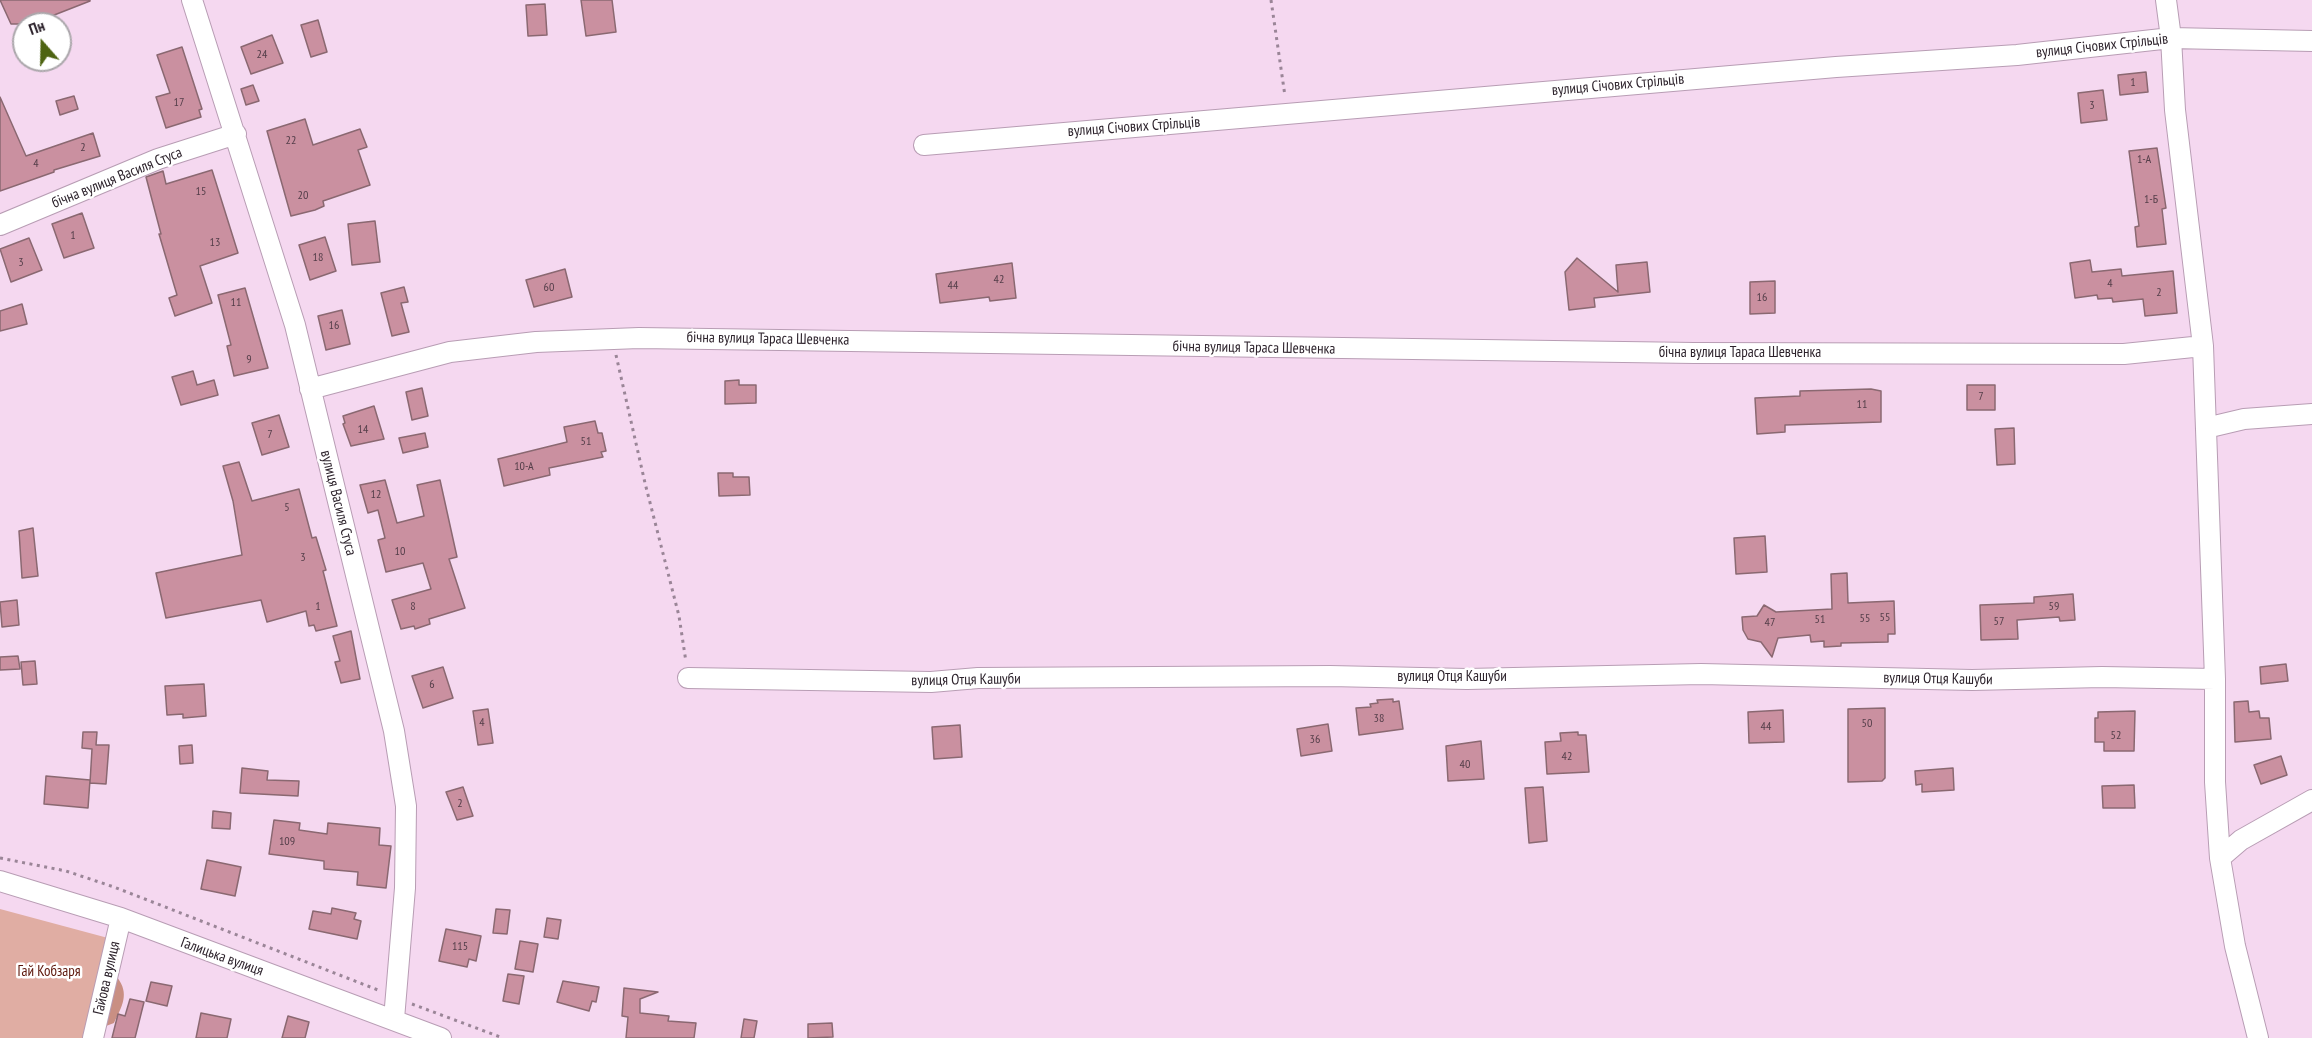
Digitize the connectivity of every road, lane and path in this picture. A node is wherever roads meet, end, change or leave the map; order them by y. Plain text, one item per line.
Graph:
1 (192, 0) edge
2 (1271, 0) edge
3 (2166, 0) edge
4 (2171, 38) junction
5 (2312, 41) edge
6 (1287, 116) junction
7 (236, 134) junction
8 (924, 145) dead end
9 (0, 225) edge
10 (614, 339) junction
11 (2203, 346) junction
12 (310, 389) junction
13 (2312, 414) edge
14 (2206, 428) junction
15 (688, 678) joint
16 (2215, 680) junction
17 (2312, 800) edge
18 (0, 858) edge
19 (2220, 858) junction
20 (0, 881) edge
21 (121, 918) junction
22 (395, 997) junction
23 (394, 1019) junction
24 (93, 1038) edge
25 (441, 1038) edge
26 (503, 1038) edge
27 (2258, 1038) edge

1 - 7 street, вулиця Василя Стуса
2 - 6 path
3 - 4 street
4 - 5 street, вулиця Січових Стрільців
4 - 6 street, вулиця Січових Стрільців
4 - 11 street
6 - 8 street, вулиця Січових Стрільців
7 - 9 street, бічна вулиця Василя Стуса
7 - 12 street, вулиця Василя Стуса
10 - 11 street, бічна вулиця Тараса Шевченка
10 - 12 street, бічна вулиця Тараса Шевченка
10 - 15 path
11 - 14 street
12 - 22 street, вулиця Василя Стуса
13 - 14 street
14 - 16 street
15 - 16 street, вулиця Отця Кашуби
16 - 19 street
17 - 19 street
18 - 22 path
19 - 27 street
20 - 21 street, Галицька вулиця
21 - 23 street, Галицька вулиця
21 - 24 street, Гайова вулиця
22 - 23 street, вулиця Василя Стуса
22 - 26 path
23 - 25 street, Галицька вулиця

